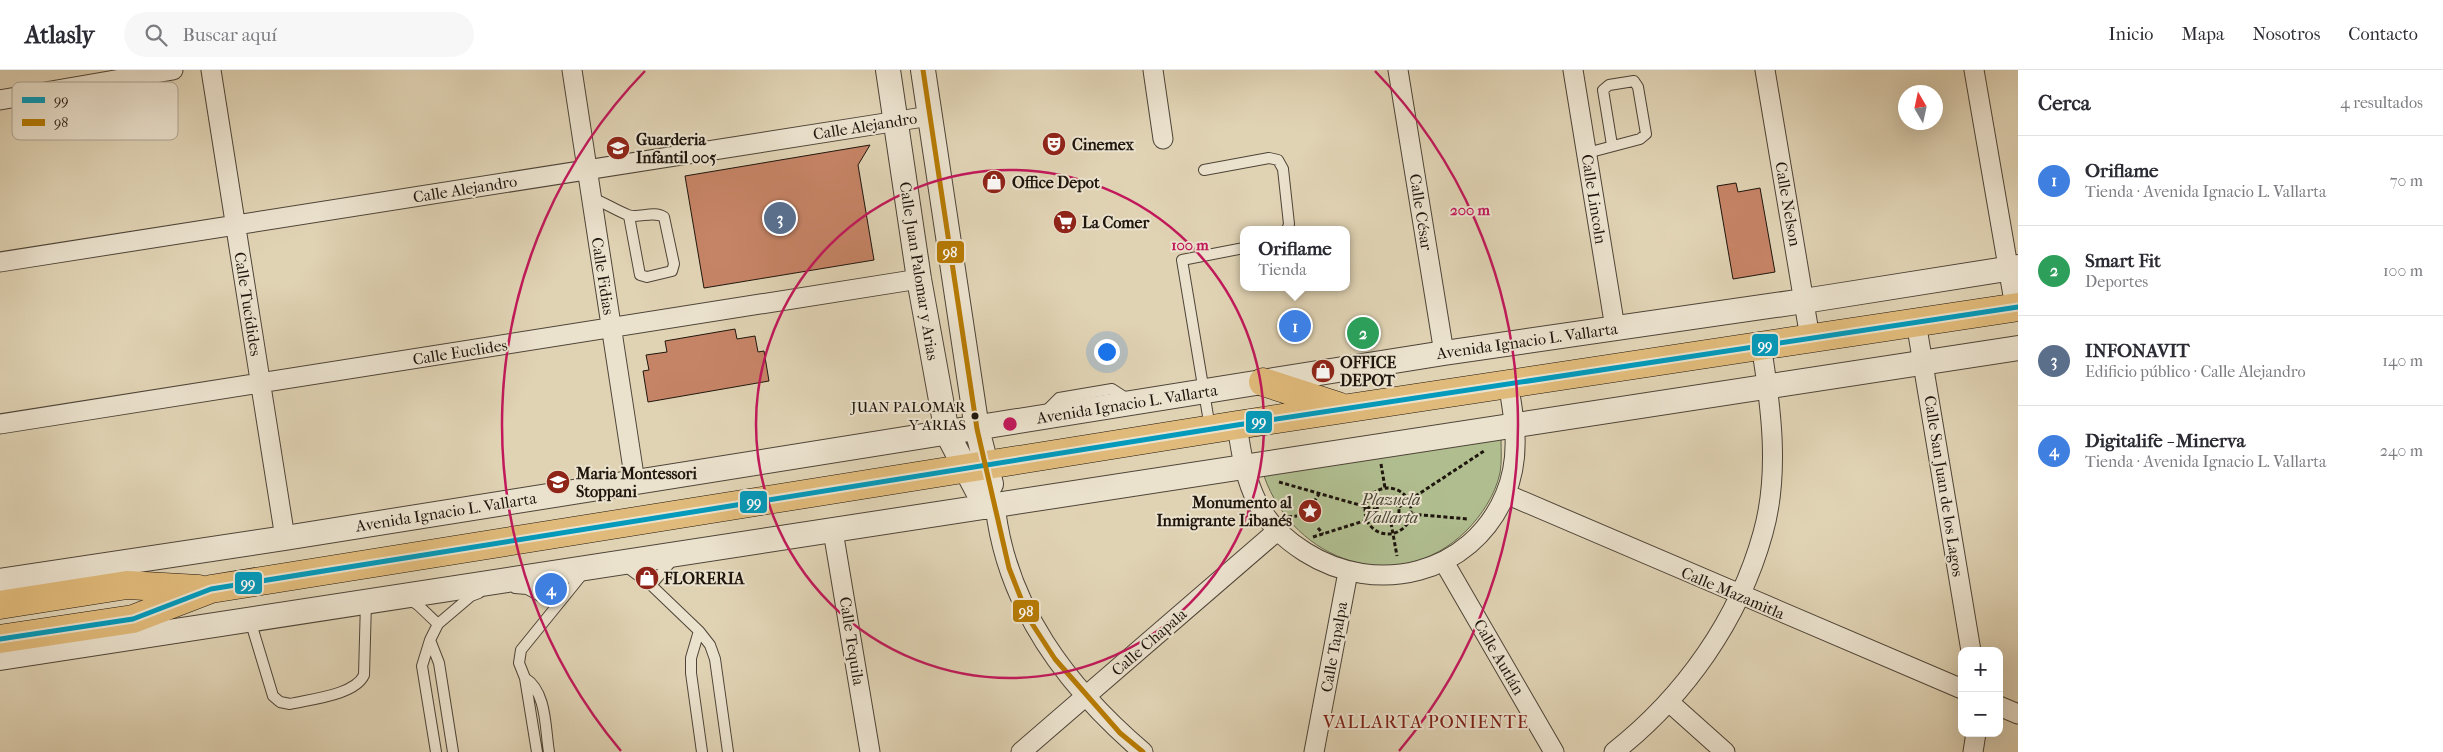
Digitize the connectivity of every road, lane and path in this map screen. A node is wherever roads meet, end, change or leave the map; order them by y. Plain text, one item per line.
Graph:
1 (173, 70) edge
2 (211, 70) edge
3 (572, 70) edge
4 (888, 70) edge
5 (923, 70) edge
6 (1153, 70) edge
7 (1398, 70) edge
8 (1573, 70) edge
9 (1765, 70) edge
10 (1974, 70) edge
11 (104, 82) edge
12 (930, 116) junction
13 (895, 122) junction
14 (1164, 139) dead end
15 (1612, 145) junction
16 (1587, 154) junction
17 (587, 170) junction
18 (1204, 170) dead end
19 (591, 198) junction
20 (629, 216) junction
21 (236, 225) junction
22 (1288, 226) edge
23 (1240, 249) edge
24 (0, 262) edge
25 (2013, 267) edge
26 (919, 279) junction
27 (1804, 301) junction
28 (2016, 307) edge
29 (1916, 322) junction
30 (612, 328) junction
31 (1615, 328) junction
32 (1810, 338) junction
33 (1761, 345) junction
34 (2018, 348) edge
35 (1444, 353) junction
36 (1923, 362) junction
37 (1263, 382) junction
38 (260, 383) junction
39 (1508, 383) junction
40 (1768, 386) junction
41 (1204, 392) junction
42 (1344, 408) junction
43 (0, 424) edge
44 (1516, 425) junction
45 (1224, 427) junction
46 (977, 429) junction
47 (947, 433) junction
48 (1488, 448) dead end
49 (1380, 457) dead end
50 (975, 466) junction
51 (1244, 467) junction
52 (1275, 481) dead end
53 (635, 482) junction
54 (1386, 488) junction
55 (1319, 494) junction
56 (1506, 494) junction
57 (1409, 501) junction
58 (1314, 502) dead end
59 (1366, 507) junction
60 (1399, 507) junction
61 (1377, 510) junction
62 (993, 513) junction
63 (1411, 514) junction
64 (1470, 519) dead end
65 (1367, 520) junction
66 (1391, 522) junction
67 (1318, 528) dead end
68 (833, 530) junction
69 (1277, 532) junction
70 (1323, 534) junction
71 (1393, 534) junction
72 (285, 538) junction
73 (1308, 539) dead end
74 (677, 554) junction
75 (1397, 560) dead end
76 (1444, 562) junction
77 (621, 563) junction
78 (587, 568) junction
79 (1348, 572) junction
80 (0, 581) edge
81 (651, 585) junction
82 (211, 589) junction
83 (1738, 595) junction
84 (404, 597) junction
85 (366, 602) junction
86 (0, 605) edge
87 (557, 605) junction
88 (250, 620) junction
89 (438, 624) junction
90 (699, 631) junction
91 (0, 639) edge
92 (430, 640) junction
93 (1970, 647) edge
94 (0, 658) edge
95 (525, 678) junction
96 (1958, 687) edge
97 (1086, 697) junction
98 (1669, 702) junction
99 (2003, 708) edge
100 (2018, 714) edge
101 (1975, 737) edge
102 (436, 752) edge
103 (453, 752) edge
104 (537, 752) edge
105 (549, 752) edge
106 (702, 752) edge
107 (728, 752) edge
108 (870, 752) edge
109 (1022, 752) edge
110 (1143, 752) edge
111 (1314, 752) edge
112 (1554, 752) edge
113 (1614, 752) edge
114 (1725, 752) edge
115 (1973, 752) edge

1 - 11 street
2 - 21 street, Calle Tucídides
3 - 17 street, Calle Fidias
4 - 13 street, Calle Juan Palomar y Arias
5 - 12 street, Calle Juan Palomar y Arias
6 - 14 street
7 - 35 street, Calle César
8 - 16 street, Calle Lincoln
9 - 27 street, Calle Nelson
10 - 25 street
12 - 13 street, Calle Alejandro
12 - 46 street, Calle Juan Palomar y Arias
13 - 17 street, Calle Alejandro
13 - 26 street, Calle Juan Palomar y Arias
15 - 15 lane
15 - 16 lane
16 - 31 street, Calle Lincoln
17 - 19 street, Calle Fidias
17 - 21 street, Calle Alejandro
18 - 22 lane
19 - 20 lane
19 - 30 street, Calle Fidias
20 - 20 lane
21 - 24 street, Calle Alejandro
21 - 38 street, Calle Tucídides
23 - 41 lane
25 - 27 street, Avenida Ignacio L. Vallarta
25 - 28 street
26 - 30 street, Calle Euclides
26 - 47 street, Calle Juan Palomar y Arias
27 - 31 street, Avenida Ignacio L. Vallarta
27 - 32 street, Calle Nelson
28 - 29 main road
29 - 32 main road
29 - 36 street, Calle San Juan de los Lagos
30 - 38 street, Calle Euclides
30 - 53 street, Calle Fidias
31 - 35 street, Avenida Ignacio L. Vallarta
32 - 33 main road
33 - 39 main road
33 - 40 street
34 - 36 street
35 - 37 street, Avenida Ignacio L. Vallarta
36 - 40 street
36 - 93 street, Calle San Juan de los Lagos
37 - 41 street, Avenida Ignacio L. Vallarta
37 - 42 main road
38 - 43 street, Calle Euclides
38 - 72 street, Calle Tucídides
39 - 42 main road
39 - 44 street
40 - 44 street
40 - 83 street
41 - 45 lane
41 - 46 street, Avenida Ignacio L. Vallarta
42 - 45 main road
44 - 51 street
44 - 56 street
45 - 50 main road
45 - 51 street
46 - 47 street, Avenida Ignacio L. Vallarta
46 - 50 street, Calle Juan Palomar y Arias
47 - 50 street, Calle Juan Palomar y Arias
47 - 53 street, Avenida Ignacio L. Vallarta
48 - 57 path
49 - 54 path
50 - 62 street
50 - 82 main road
51 - 62 street
51 - 69 street
52 - 55 path
53 - 72 street, Avenida Ignacio L. Vallarta
54 - 57 path
54 - 59 path
55 - 58 path
55 - 59 path
56 - 76 street
56 - 83 street, Calle Mazamitla
57 - 60 path
57 - 63 path
59 - 61 path
59 - 65 path
60 - 61 path
60 - 66 path
61 - 66 path
62 - 68 street
62 - 97 street
63 - 64 path
63 - 71 path
65 - 70 path
65 - 71 path
66 - 71 path
67 - 70 path
68 - 74 street
68 - 108 street, Calle Tequila
69 - 79 street
69 - 97 street, Calle Chapala
70 - 73 path
71 - 75 path
72 - 80 street, Avenida Ignacio L. Vallarta
74 - 77 street
74 - 81 lane
76 - 79 street
76 - 112 street, Calle Autlán
77 - 78 street
77 - 81 lane
78 - 84 street
78 - 87 lane
79 - 111 street, Calle Tapalpa
81 - 90 lane
82 - 86 main road
82 - 91 main road
83 - 96 street, Calle Mazamitla
83 - 98 street
84 - 85 street
84 - 89 lane
85 - 88 street
85 - 88 lane
87 - 89 lane
87 - 95 lane
88 - 94 street
89 - 92 lane
90 - 106 lane
90 - 107 lane
92 - 102 lane
92 - 103 lane
95 - 104 lane
95 - 105 lane
97 - 109 street, Calle Chapala
97 - 110 street
98 - 113 street
98 - 114 street
99 - 100 street
101 - 115 street

